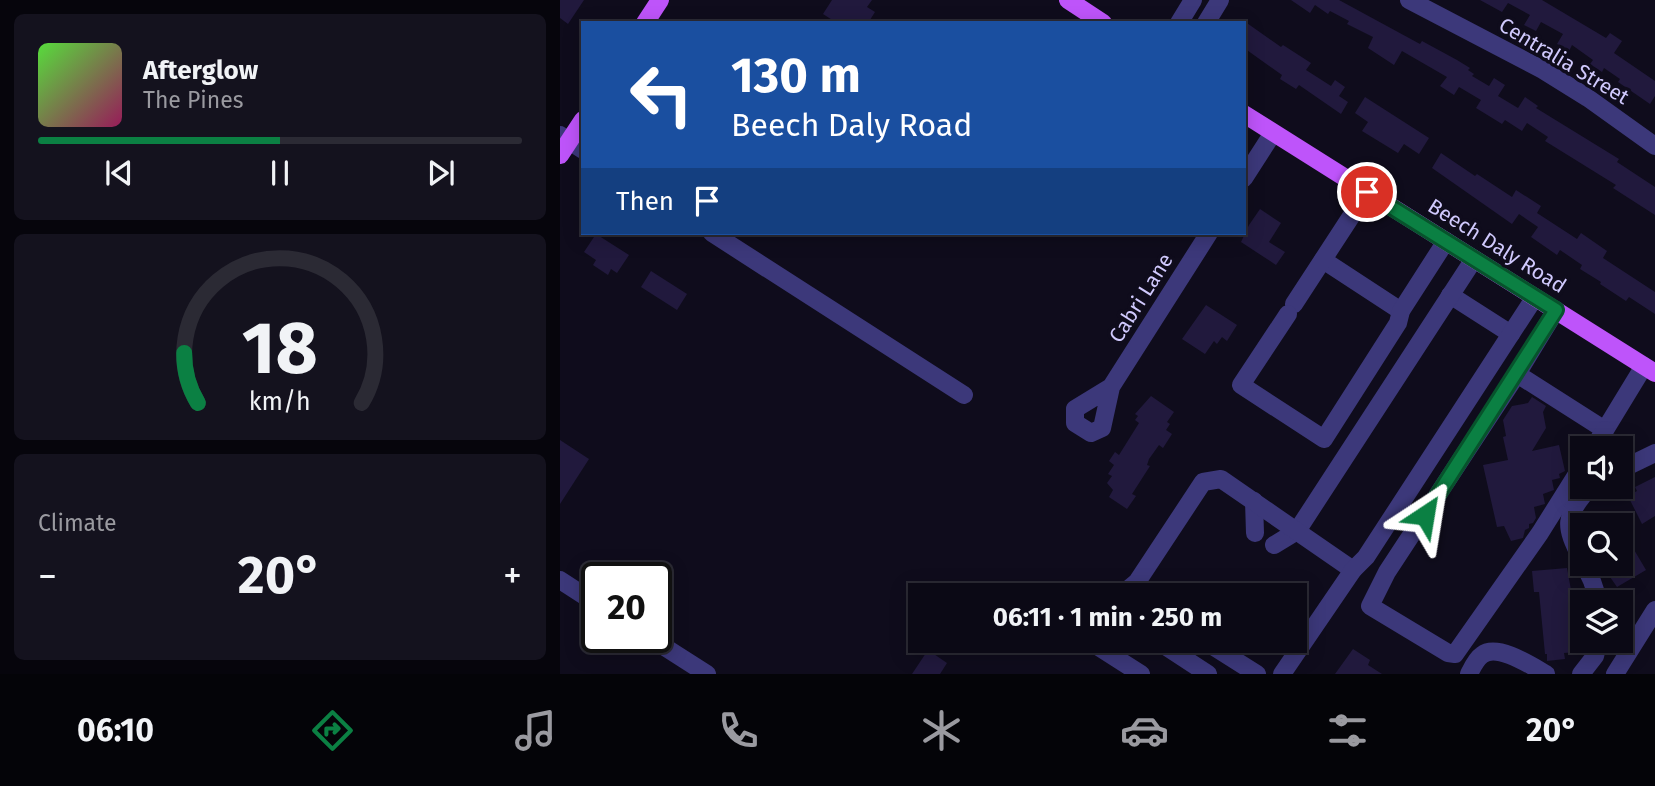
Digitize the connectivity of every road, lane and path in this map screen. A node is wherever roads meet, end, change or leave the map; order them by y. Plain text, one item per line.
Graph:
1 (660, 0) edge
2 (1068, 0) edge
3 (1193, 0) edge
4 (1220, 0) edge
5 (1409, 0) edge
6 (646, 21) edge
7 (1100, 21) edge
8 (1180, 21) edge
9 (1207, 21) edge
10 (1246, 115) edge
11 (581, 123) edge
12 (1273, 133) junction
13 (568, 145) edge
14 (1655, 146) edge
15 (1246, 175) edge
16 (1367, 192) junction
17 (715, 235) edge
18 (1208, 235) edge
19 (1446, 241) junction
20 (1474, 259) junction
21 (1323, 260) junction
22 (1450, 295) junction
23 (1535, 297) junction
24 (1556, 310) junction
25 (1401, 311) junction
26 (1511, 334) junction
27 (1650, 369) edge
28 (1517, 373) junction
29 (1111, 387) dead end
30 (964, 395) dead end
31 (1605, 430) junction
32 (1601, 436) edge
33 (1655, 453) edge
34 (1633, 464) edge
35 (1570, 485) edge
36 (1254, 502) junction
37 (1297, 531) junction
38 (1255, 533) dead end
39 (1274, 545) dead end
40 (1353, 570) junction
41 (560, 580) edge
42 (1136, 583) edge
43 (581, 594) edge
44 (1655, 610) edge
45 (672, 652) edge
46 (1108, 653) edge
47 (1176, 653) edge
48 (1224, 653) edge
49 (1596, 653) edge
50 (707, 674) edge
51 (1141, 674) edge
52 (1208, 674) edge
53 (1257, 674) edge
54 (1282, 674) edge
55 (1469, 674) edge
56 (1546, 674) edge
57 (1581, 674) edge
58 (1615, 674) edge

1 - 6 main road
2 - 7 main road
3 - 8 street
4 - 9 street
5 - 14 street, Centralia Street
10 - 12 main road, Beech Daly Road
11 - 13 main road
12 - 15 street
12 - 16 main road, Beech Daly Road
16 - 19 main road, Beech Daly Road
16 - 21 street
17 - 30 street
18 - 29 street, Cabri Lane
19 - 20 main road, Beech Daly Road
19 - 25 street
20 - 22 street
20 - 23 main road, Beech Daly Road
21 - 25 street
21 - 25 street
22 - 26 street
22 - 37 street
23 - 24 main road, Beech Daly Road
23 - 26 street
24 - 27 main road, Beech Daly Road
24 - 28 street
26 - 40 street
27 - 31 street
28 - 31 street
28 - 35 street
31 - 32 street
33 - 34 street
36 - 37 street
36 - 38 street
36 - 42 street
37 - 39 street
37 - 40 street
40 - 54 street
41 - 43 street
44 - 58 street
45 - 50 street
46 - 51 street
47 - 52 street
48 - 53 street
49 - 57 street
55 - 56 street

